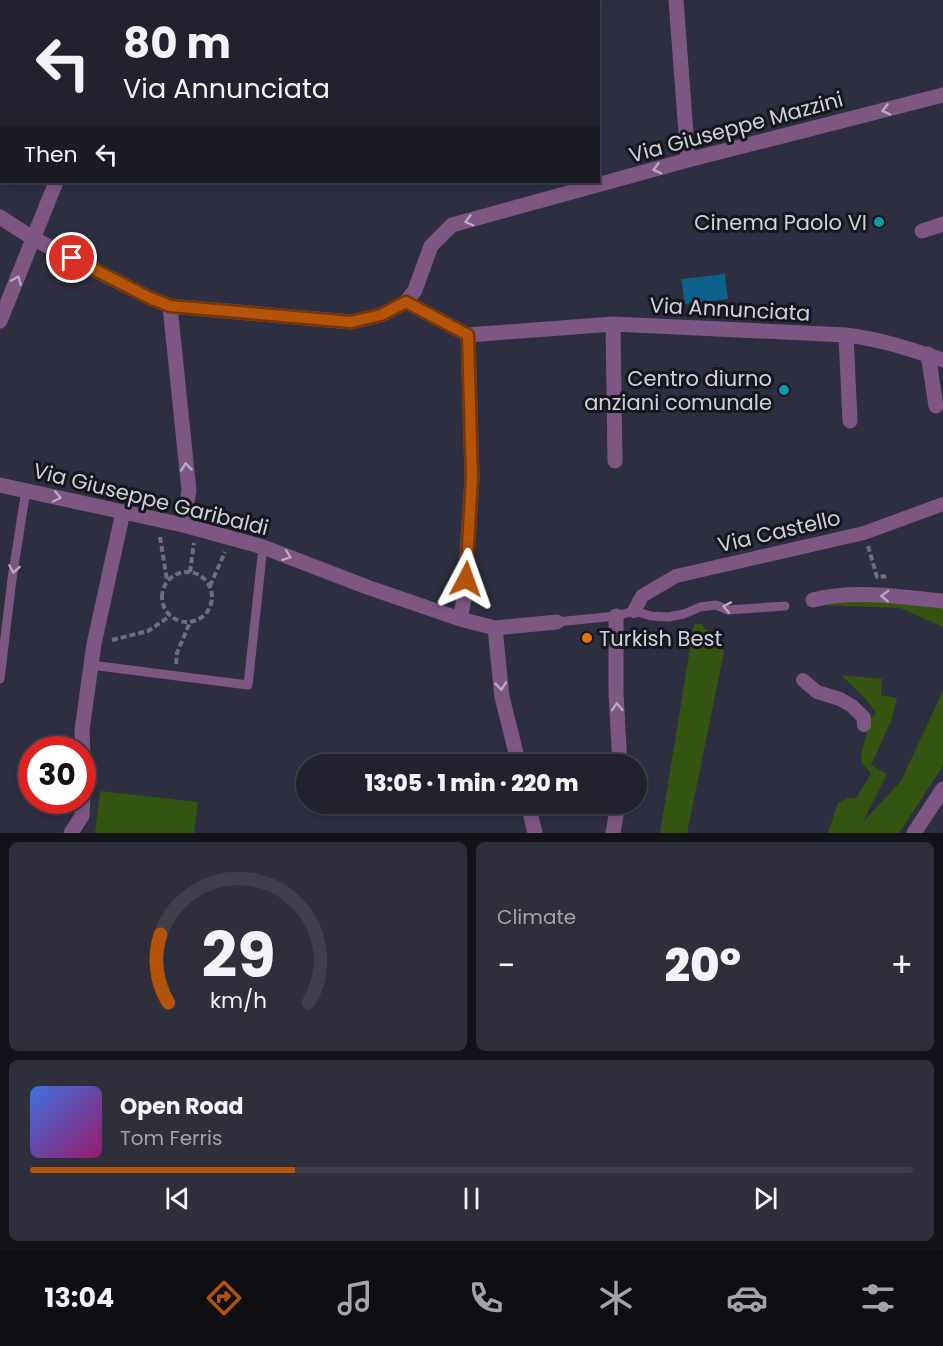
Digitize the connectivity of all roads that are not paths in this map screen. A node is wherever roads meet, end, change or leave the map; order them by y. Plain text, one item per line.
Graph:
1 (676, 0) edge
2 (943, 95) edge
3 (688, 160) junction
4 (56, 183) edge
5 (0, 218) edge
6 (943, 224) edge
7 (922, 231) dead end
8 (34, 239) junction
9 (406, 302) junction
10 (170, 306) junction
11 (0, 321) edge
12 (613, 324) junction
13 (468, 335) junction
14 (846, 335) junction
15 (936, 357) edge
16 (936, 406) dead end
17 (850, 421) dead end
18 (615, 460) dead end
19 (0, 485) edge
20 (26, 490) junction
21 (942, 506) edge
22 (123, 512) junction
23 (189, 527) junction
24 (263, 547) junction
25 (813, 600) dead end
26 (943, 602) edge
27 (785, 606) dead end
28 (634, 610) junction
29 (616, 616) junction
30 (460, 619) junction
31 (557, 622) joint
32 (495, 628) junction
33 (91, 665) junction
34 (0, 679) edge
35 (803, 680) dead end
36 (864, 725) dead end
37 (516, 754) edge
38 (619, 754) edge
39 (943, 789) edge
40 (530, 814) edge
41 (616, 814) edge
42 (71, 833) edge
43 (535, 833) edge
44 (613, 833) edge
45 (914, 833) edge

1 - 3 street
2 -> 3 street, Via Giuseppe Mazzini
3 -> 9 street, Via Giuseppe Mazzini
4 - 8 street
5 - 8 street
6 - 7 street
8 - 10 street
11 -> 8 street
9 - 10 street
9 - 13 street
23 -> 10 street
12 - 13 street, Via Annunciata
12 - 14 street, Via Annunciata
12 - 18 street
13 - 30 street
14 - 15 street, Via Annunciata
14 - 17 street
15 - 16 street
19 - 20 street, Via Giuseppe Garibaldi
20 -> 22 street, Via Giuseppe Garibaldi
20 -> 34 lane
21 - 28 street, Via Castello
22 - 23 street, Via Giuseppe Garibaldi
22 - 33 street
23 - 24 street, Via Giuseppe Garibaldi
24 -> 30 street, Via Giuseppe Garibaldi
24 - 33 lane
26 -> 25 street
27 -> 28 lane
28 - 29 lane
29 - 31 lane
38 -> 29 street
30 - 32 street, Via Giuseppe Garibaldi
31 - 32 street
32 -> 37 street
33 - 42 street
35 - 36 street
39 - 45 street
40 - 43 street
41 - 44 street

